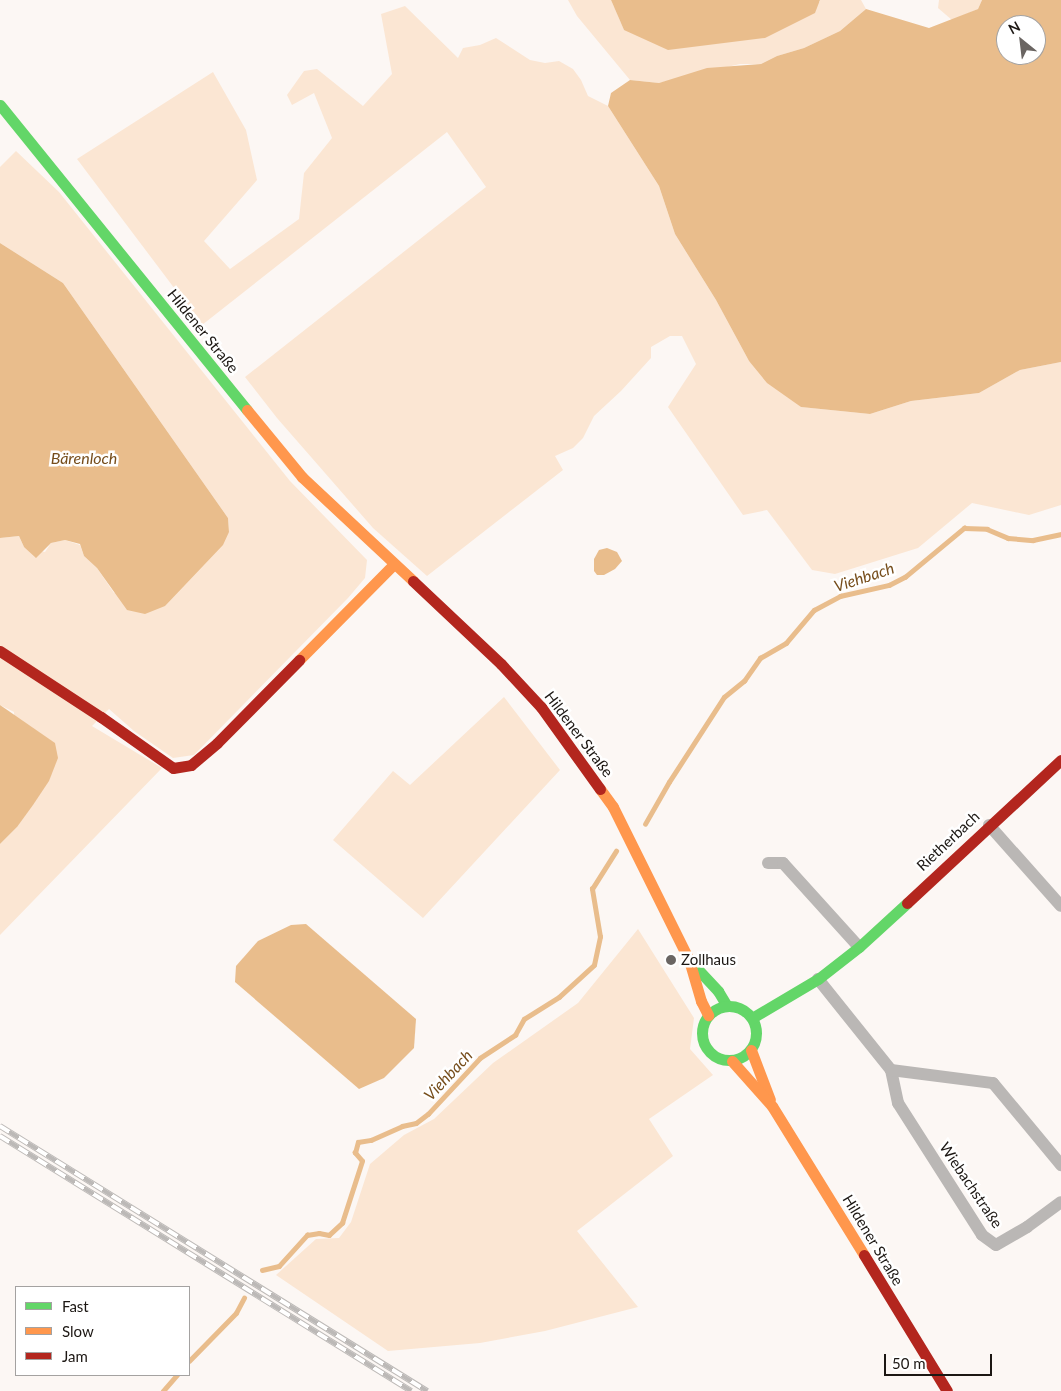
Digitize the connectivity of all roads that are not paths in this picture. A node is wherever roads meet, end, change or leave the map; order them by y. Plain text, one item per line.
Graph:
1 (0, 105) edge
2 (393, 565) junction
3 (0, 651) edge
4 (1061, 760) edge
5 (989, 825) junction
6 (768, 863) dead end
7 (1061, 906) edge
8 (859, 947) junction
9 (689, 960) junction
10 (818, 979) junction
11 (727, 1006) junction
12 (708, 1015) junction
13 (752, 1018) junction
14 (751, 1050) junction
15 (732, 1061) junction
16 (890, 1070) junction
17 (772, 1106) junction
18 (1061, 1165) edge
19 (1061, 1202) edge
20 (947, 1391) edge

1 - 2 main road, Hildener Straße
2 - 3 main road
2 - 9 main road, Hildener Straße
4 - 5 main road, Rietherbach
5 - 7 street
5 - 8 main road, Rietherbach
6 - 8 street
8 - 10 main road, Rietherbach
9 - 11 main road, Hildener Straße
9 - 12 main road, Hildener Straße
10 - 13 main road, Rietherbach
10 - 16 street, Wiebachstraße
11 - 12 main road
11 - 13 main road
12 - 15 main road
13 - 14 main road
14 - 15 main road
14 - 17 main road, Hildener Straße
15 - 17 main road, Hildener Straße
16 - 18 street
16 - 19 street, Wiebachstraße
17 - 20 main road, Hildener Straße

